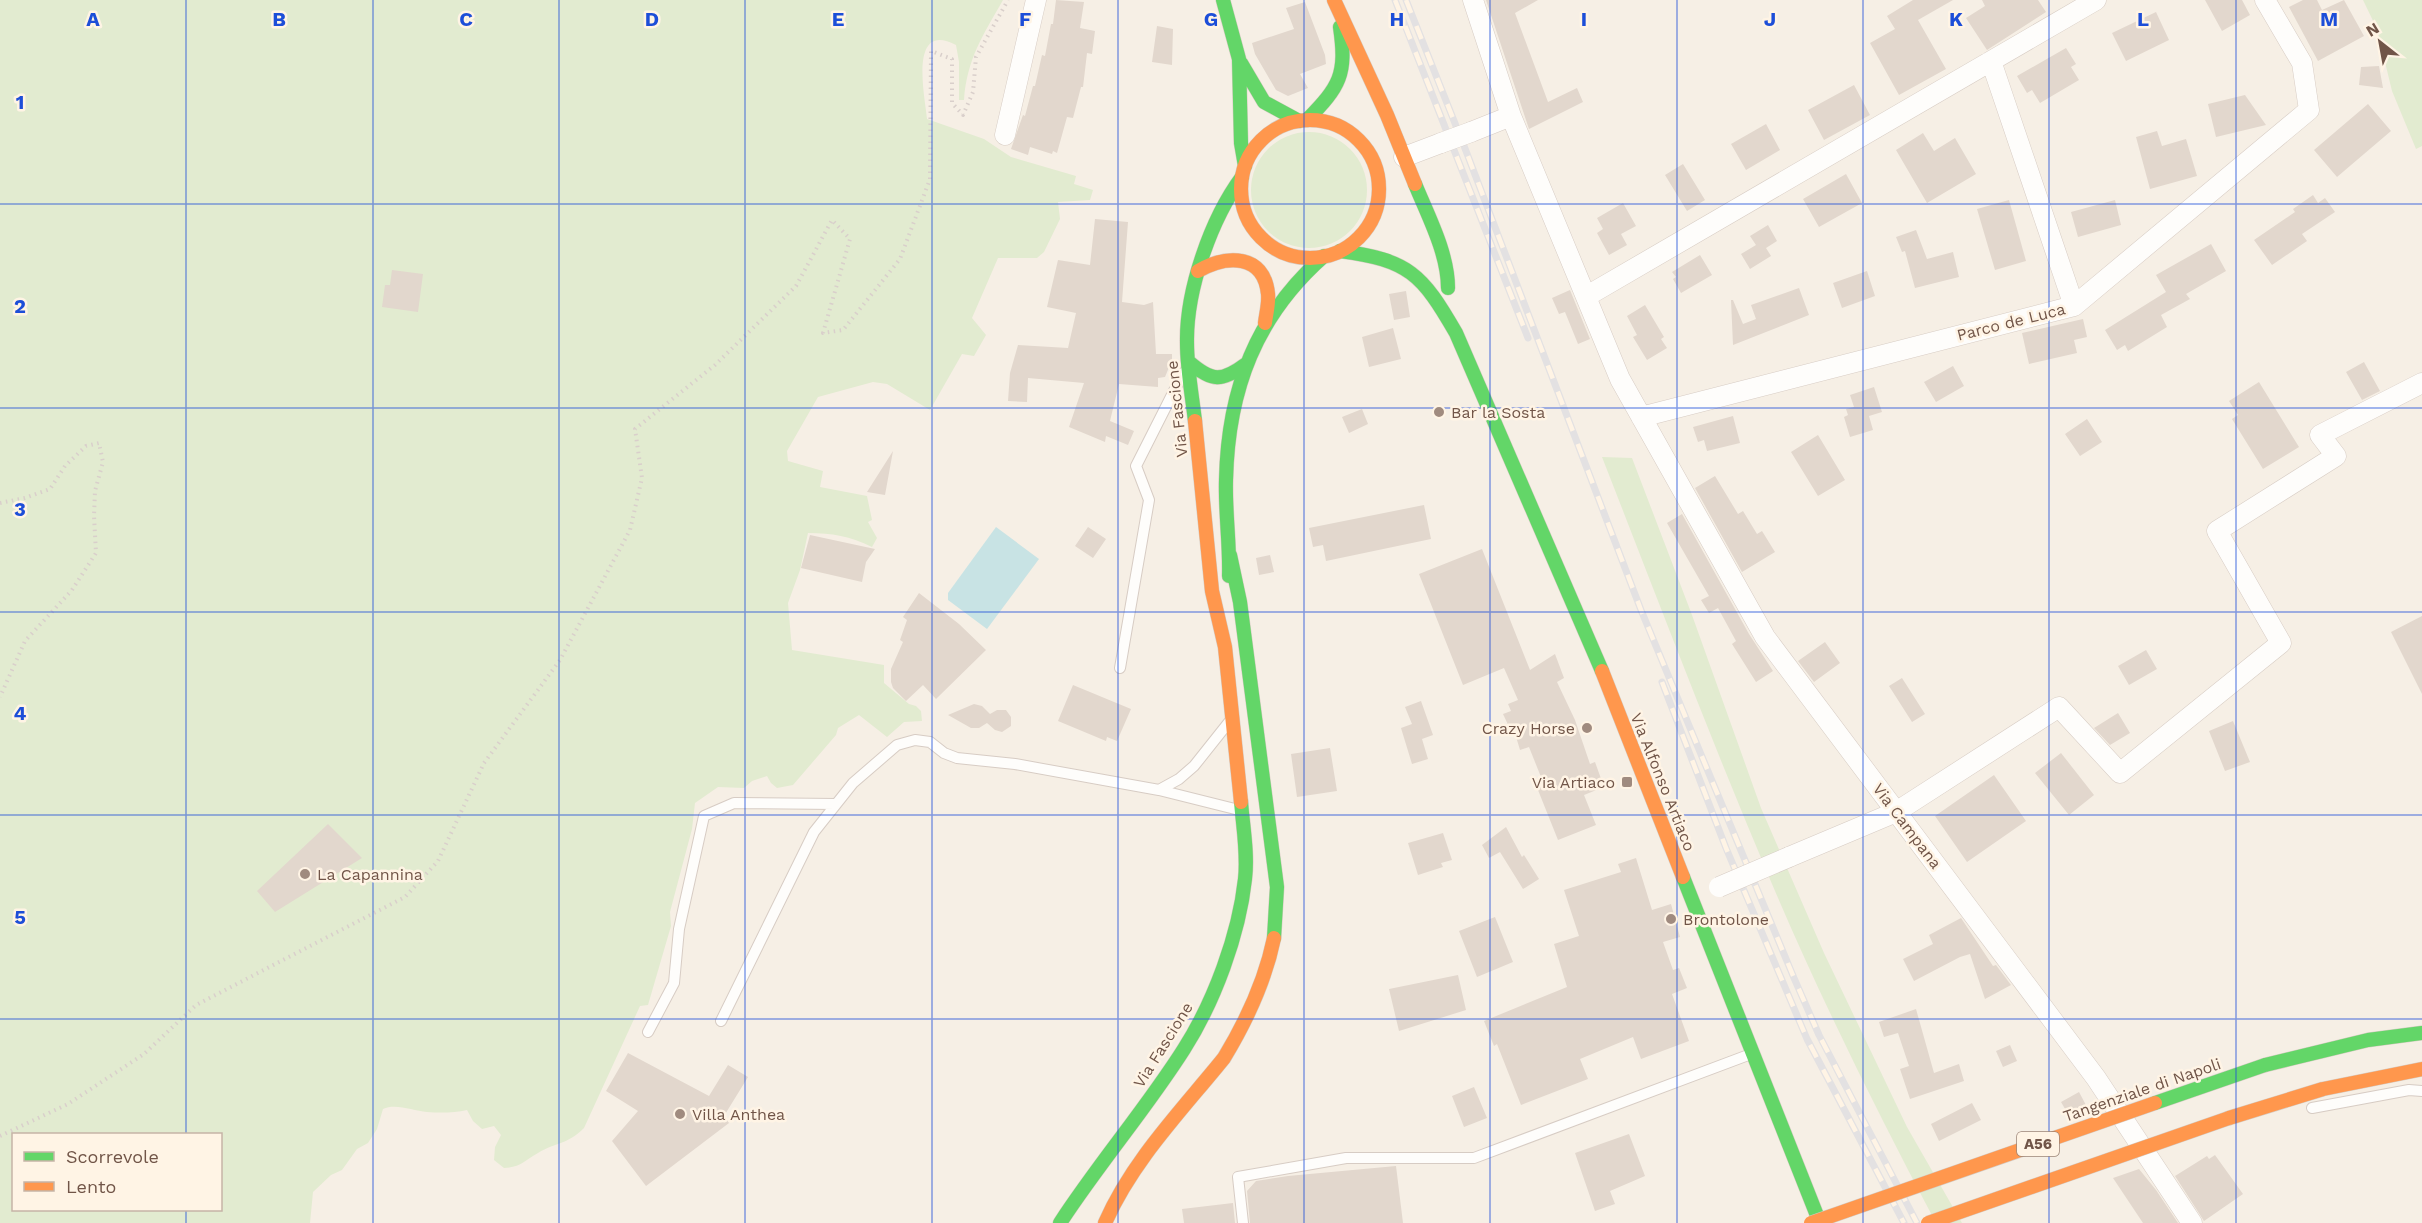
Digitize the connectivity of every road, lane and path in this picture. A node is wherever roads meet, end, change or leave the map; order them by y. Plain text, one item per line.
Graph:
1 (1008, 0) edge
2 (1036, 0) edge
3 (1223, 0) edge
4 (1473, 0) edge
5 (2096, 0) edge
6 (2265, 0) edge
7 (1335, 4) edge
8 (1239, 59) junction
9 (1991, 61) junction
10 (1376, 88) junction
11 (1511, 116) junction
12 (1303, 120) junction
13 (1005, 135) dead end
14 (1404, 158) junction
15 (1375, 167) junction
16 (1243, 172) junction
17 (1393, 190) dead end
18 (1422, 235) dead end
19 (1340, 251) junction
20 (1324, 256) junction
21 (1198, 271) junction
22 (1448, 288) junction
23 (1587, 296) junction
24 (2074, 306) junction
25 (1266, 323) junction
26 (1467, 356) junction
27 (1189, 362) junction
28 (1246, 364) junction
29 (2422, 383) edge
30 (1641, 417) junction
31 (0, 503) edge
32 (1230, 555) junction
33 (1225, 647) junction
34 (1120, 668) dead end
35 (0, 697) edge
36 (1233, 718) junction
37 (1160, 790) junction
38 (836, 804) junction
39 (1243, 812) junction
40 (1896, 812) junction
41 (1692, 898) junction
42 (721, 1021) dead end
43 (2422, 1025) edge
44 (648, 1032) dead end
45 (2422, 1033) edge
46 (2368, 1040) junction
47 (1754, 1053) junction
48 (2422, 1069) edge
49 (2422, 1091) edge
50 (2229, 1118) junction
51 (0, 1136) edge
52 (1060, 1223) edge
53 (1105, 1223) edge
54 (1243, 1223) edge
55 (1811, 1223) edge
56 (1820, 1223) edge
57 (1928, 1223) edge
58 (2193, 1223) edge

1 - 51 path
2 - 13 street
3 - 8 main road
4 - 11 street, Via Campana
5 - 9 street
6 - 24 street, Parco de Luca
7 - 10 main road
7 - 12 main road
8 - 12 main road
8 - 16 main road
9 - 23 street
9 - 24 street
10 - 14 main road
10 - 15 main road
11 - 14 street, bridge
11 - 23 street, Via Campana
12 - 15 main road
12 - 16 main road
14 - 22 main road
15 - 17 main road
15 - 19 main road
16 - 20 main road
16 - 21 main road, Via Fascione
18 - 22 main road
19 - 20 main road
19 - 26 main road
20 - 25 main road, Via Fascione
21 - 25 main road
21 - 27 main road, Via Fascione
22 - 26 main road
23 - 30 street, Via Campana
24 - 30 street, Parco de Luca
25 - 28 main road, Via Fascione
26 - 41 main road, Via Alfonso Artiaco
27 - 28 main road
27 - 33 main road, Via Fascione
27 - 34 lane
28 - 32 main road, Via Fascione
29 - 40 street
30 - 40 street, Via Campana
31 - 35 path
32 - 33 main road, Via Fascione
32 - 53 main road
33 - 36 main road, Via Fascione
36 - 37 lane
36 - 39 main road, Via Fascione
37 - 38 lane
37 - 39 lane
38 - 42 lane
38 - 44 lane
39 - 52 main road, Via Fascione
40 - 41 street, bridge
40 - 58 street, Via Campana
41 - 47 main road, Via Alfonso Artiaco
43 - 46 lane
45 - 46 main road, Tangenziale di Napoli / A56
46 - 55 main road, Tangenziale di Napoli / A56, bridge
47 - 54 lane
47 - 56 main road, Via Alfonso Artiaco
48 - 50 main road, A56
49 - 50 lane
50 - 57 main road, A56, bridge

